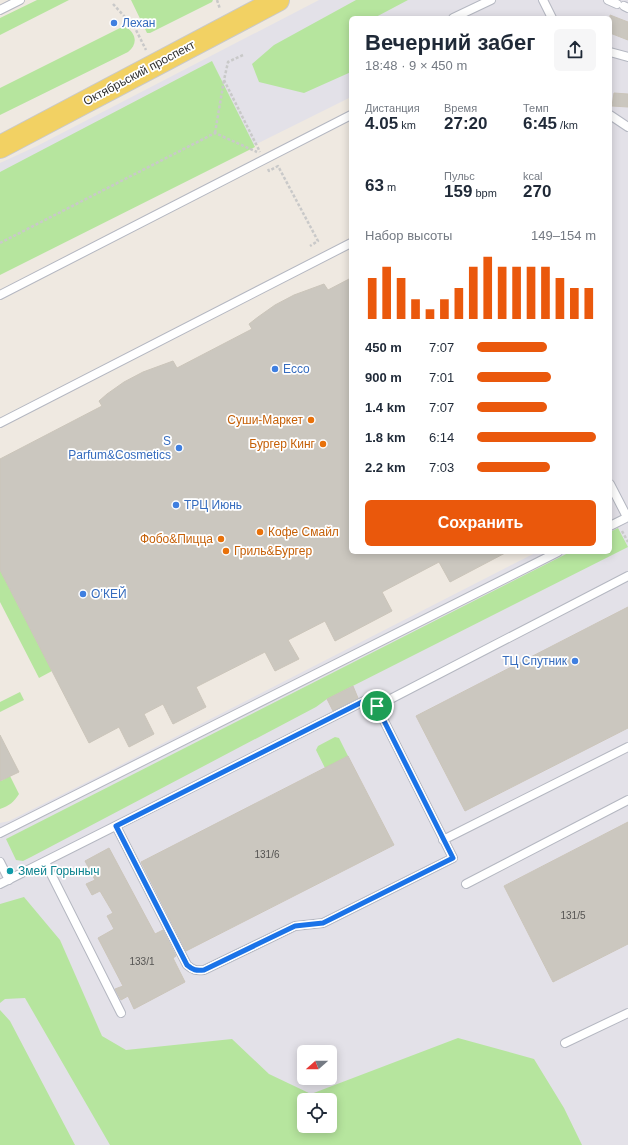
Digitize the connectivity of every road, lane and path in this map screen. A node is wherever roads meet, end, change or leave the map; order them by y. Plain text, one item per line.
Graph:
1 (20, 0) edge
2 (217, 0) edge
3 (278, 0) edge
4 (491, 0) edge
5 (543, 0) edge
6 (608, 0) edge
7 (113, 4) dead end
8 (623, 6) edge
9 (220, 9) dead end
10 (0, 10) edge
11 (457, 16) edge
12 (551, 16) edge
13 (146, 50) dead end
14 (612, 53) edge
15 (243, 55) dead end
16 (628, 57) edge
17 (224, 80) junction
18 (612, 115) edge
19 (349, 117) edge
20 (628, 126) edge
21 (215, 133) junction
22 (0, 147) edge
23 (268, 169) dead end
24 (0, 243) edge
25 (349, 244) edge
26 (310, 246) dead end
27 (0, 295) edge
28 (0, 423) edge
29 (612, 488) edge
30 (628, 517) edge
31 (612, 525) edge
32 (620, 526) dead end
33 (628, 542) edge
34 (554, 554) edge
35 (628, 576) edge
36 (377, 706) junction
37 (628, 747) edge
38 (628, 800) edge
39 (116, 826) junction
40 (0, 833) edge
41 (444, 840) junction
42 (0, 862) edge
43 (45, 862) junction
44 (9, 880) junction
45 (0, 884) edge
46 (466, 884) dead end
47 (122, 1013) dead end
48 (628, 1013) edge
49 (565, 1043) dead end

1 - 10 lane
2 - 9 path
3 - 22 main road, Октябрьский проспект
4 - 11 lane
5 - 12 lane
6 - 8 lane
7 - 13 path
14 - 16 lane
15 - 17 path
17 - 21 path
17 - 21 path
18 - 20 lane
19 - 27 lane
21 - 24 path
23 - 26 path
25 - 28 lane
29 - 30 lane
30 - 31 lane
32 - 33 path
34 - 40 lane
35 - 36 lane
36 - 39 lane
36 - 41 lane
37 - 41 lane
38 - 46 lane
39 - 41 lane
39 - 43 lane
42 - 44 lane
43 - 44 lane
43 - 47 lane
44 - 45 lane
48 - 49 lane

